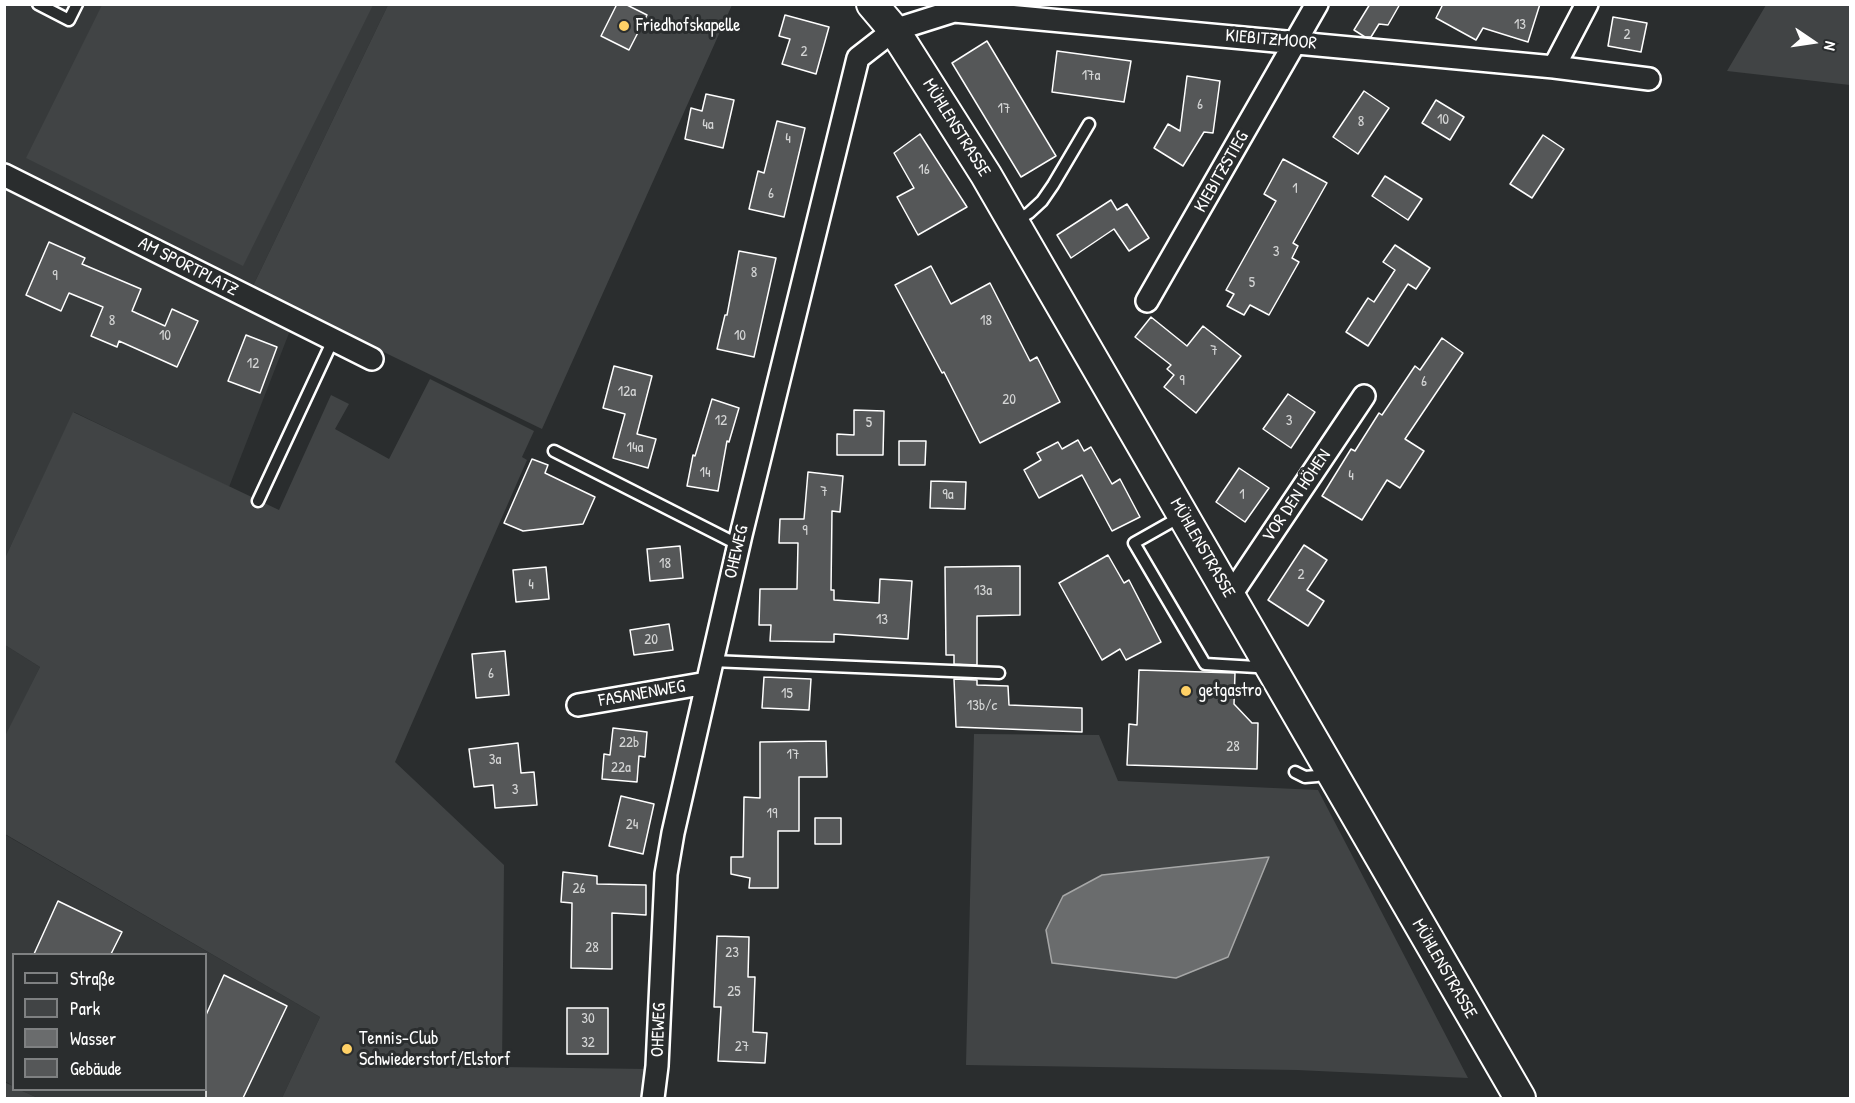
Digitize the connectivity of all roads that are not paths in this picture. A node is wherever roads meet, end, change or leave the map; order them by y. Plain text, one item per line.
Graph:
1 (38, 4) edge
2 (77, 4) edge
3 (872, 4) edge
4 (1317, 4) edge
5 (1587, 4) edge
6 (894, 30) junction
7 (1297, 42) junction
8 (1554, 67) junction
9 (1649, 79) dead end
10 (1089, 124) dead end
11 (4, 176) edge
12 (1014, 222) junction
13 (1148, 301) dead end
14 (333, 340) junction
15 (372, 359) dead end
16 (1364, 396) dead end
17 (554, 451) dead end
18 (258, 501) dead end
19 (1183, 515) junction
20 (739, 545) junction
21 (1230, 596) junction
22 (1266, 660) junction
23 (712, 662) junction
24 (999, 673) dead end
25 (707, 683) junction
26 (578, 705) dead end
27 (1329, 770) junction
28 (1295, 772) dead end
29 (653, 1098) edge
30 (1520, 1098) edge

1 - 2 lane
3 - 6 main road, MÜHLENSTRASSE
4 - 7 street, KIEBITZSTIEG
5 - 8 street
6 - 7 street, KIEBITZMOOR
6 - 12 main road, MÜHLENSTRASSE
6 - 20 street, OHEWEG
7 - 8 street, KIEBITZMOOR
7 - 13 street, KIEBITZSTIEG
8 - 9 street, KIEBITZMOOR
10 - 12 lane
11 - 14 street, AM SPORTPLATZ
12 - 19 main road, MÜHLENSTRASSE
14 - 15 street, AM SPORTPLATZ
14 - 18 lane
16 - 21 street, VOR DEN HÖHEN
17 - 20 lane
19 - 21 main road, MÜHLENSTRASSE
19 - 22 lane
20 - 23 street, OHEWEG
21 - 22 main road, MÜHLENSTRASSE
22 - 27 main road, MÜHLENSTRASSE
23 - 24 lane
23 - 25 street, OHEWEG
25 - 26 street, FASANENWEG
25 - 29 street, OHEWEG
27 - 28 lane
27 - 30 main road, MÜHLENSTRASSE

